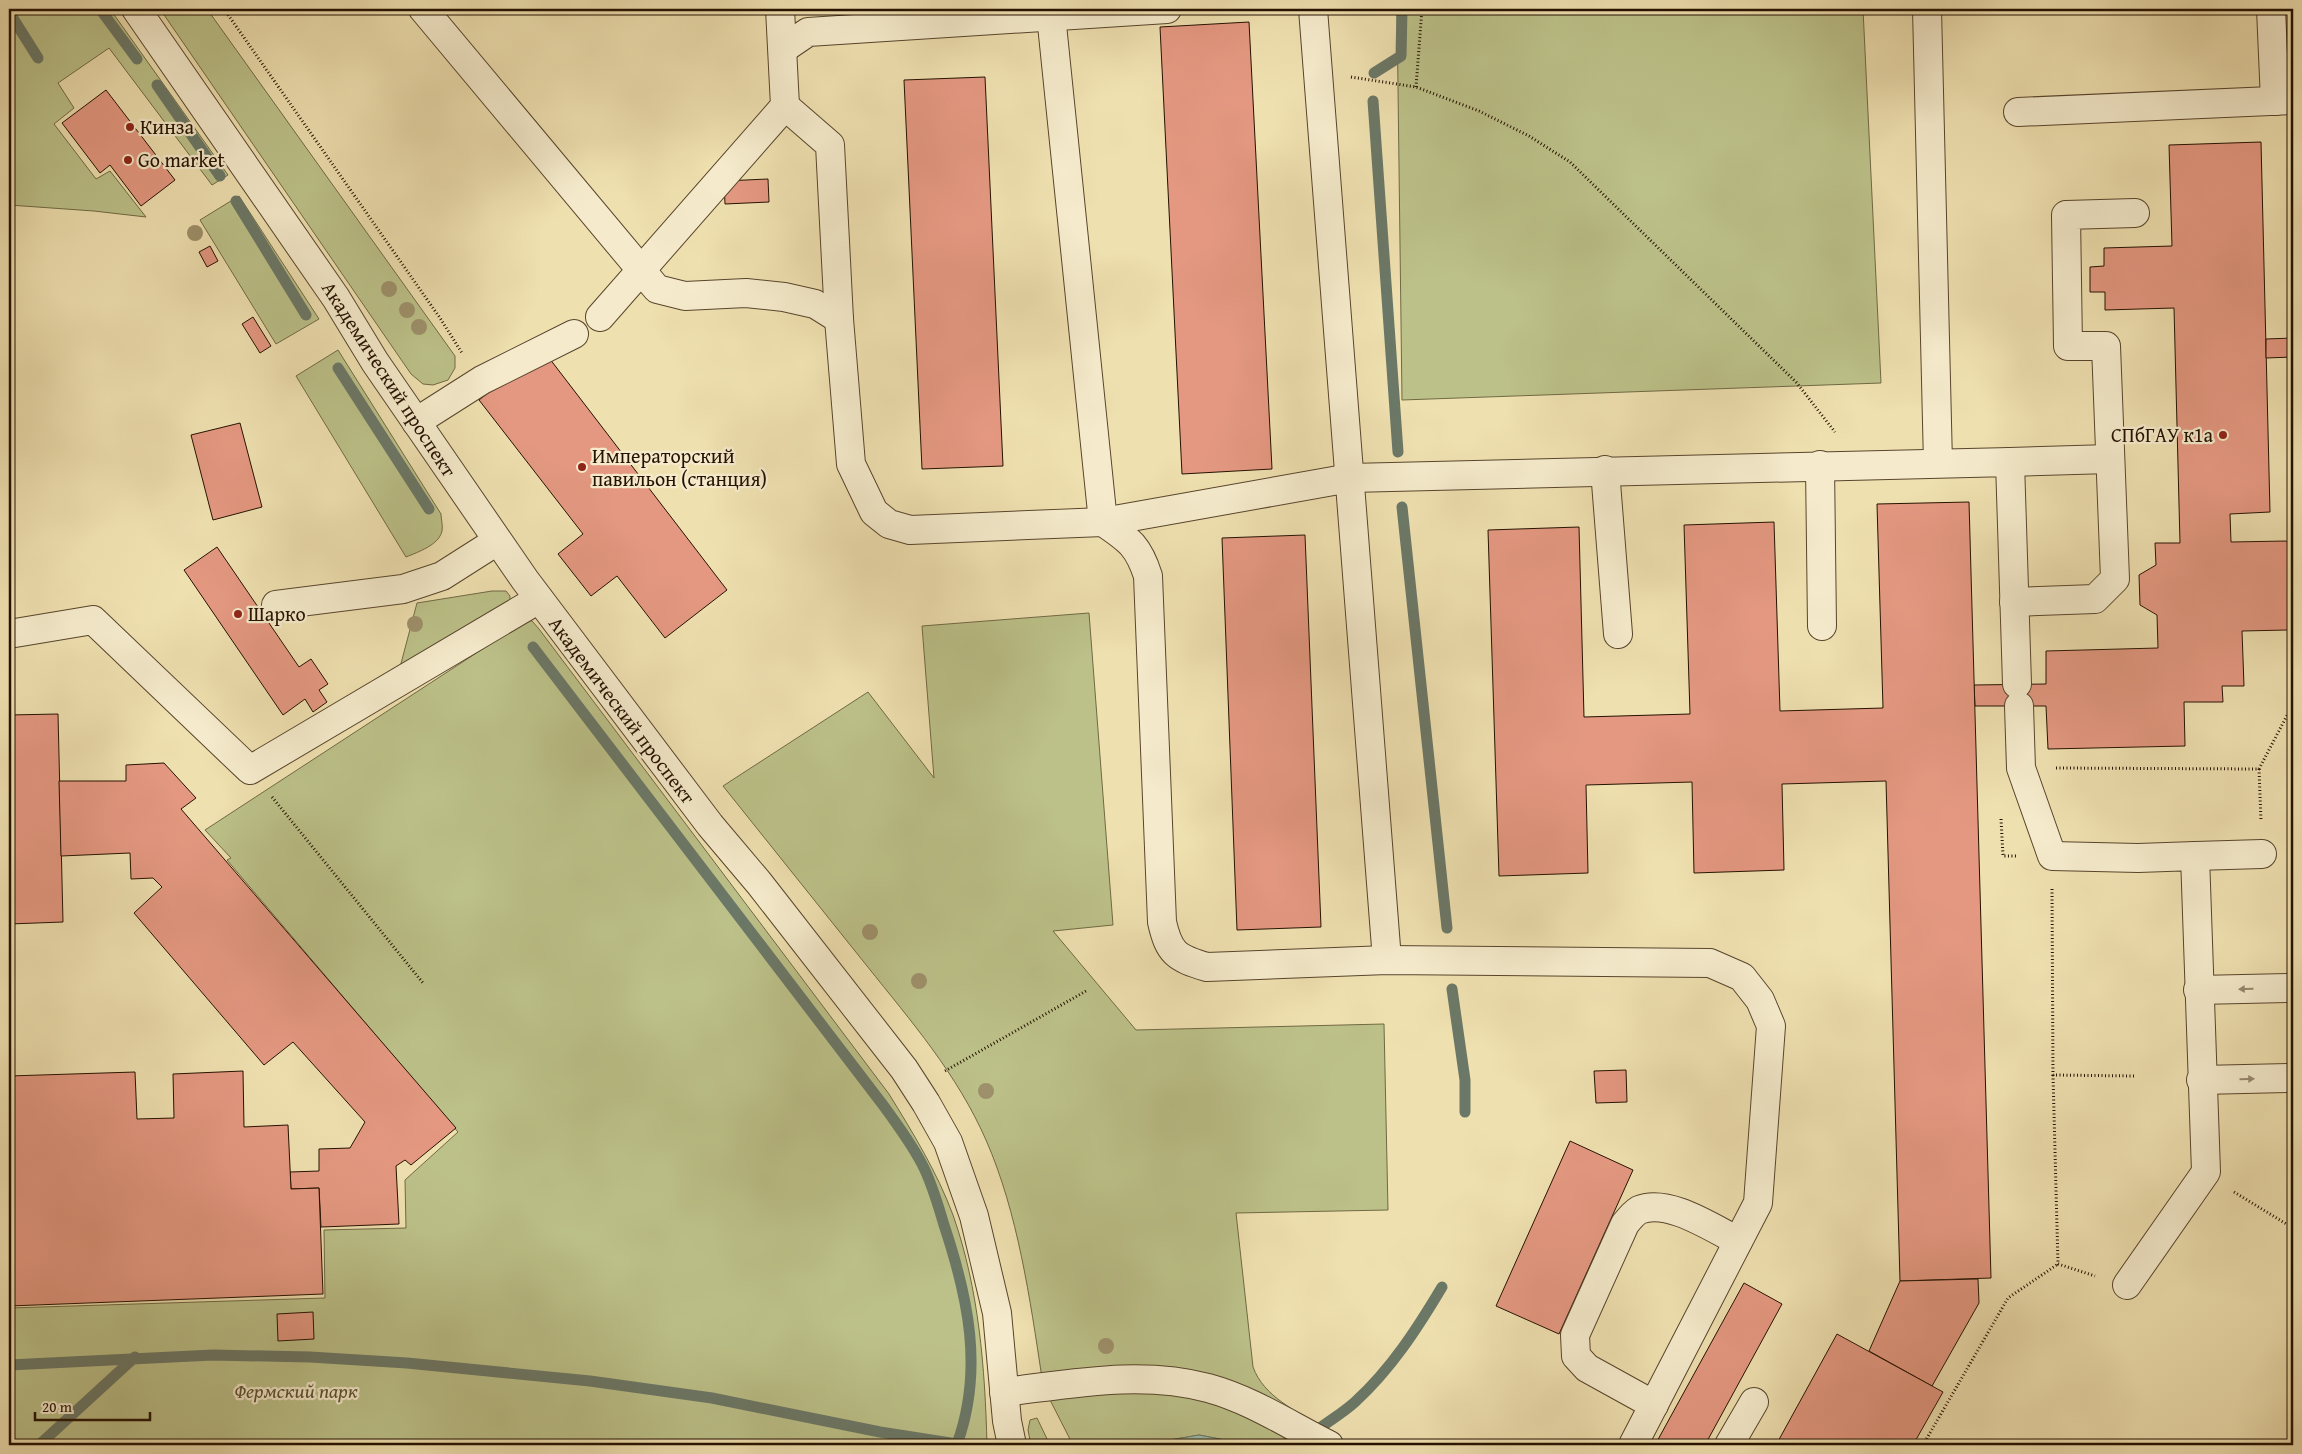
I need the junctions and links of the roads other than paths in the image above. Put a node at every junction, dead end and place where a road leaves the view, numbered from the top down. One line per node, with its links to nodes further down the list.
1 (136, 9): 18 (street, Академический проспект)
2 (422, 9): 14 (street)
3 (780, 9): 9 (street)
4 (1167, 9): 8 (street)
5 (1313, 9): 24 (street)
6 (1927, 9): 21 (street)
7 (2272, 9): 10 (street)
8 (1038, 14): 9 (street); 25 (street)
9 (783, 49): 11 (street)
10 (2284, 100): 12 (street)
11 (785, 106): 14 (street); 16 (street)
12 (2018, 112)
13 (2135, 213): 19 (street)
14 (640, 271): 15 (street); 16 (street)
15 (600, 317)
16 (839, 319): 25 (street)
17 (574, 334): 18 (street)
18 (416, 422): 26 (street, Академический проспект)
19 (2110, 459): 20 (street); 28 (street)
20 (2010, 462): 21 (street); 28 (street)
21 (1938, 463): 22 (street)
22 (1820, 465): 23 (street); 30 (street)
23 (1605, 470): 24 (street); 32 (street)
24 (1350, 478): 25 (street); 35 (street)
25 (1103, 522): 35 (street)
26 (497, 541): 27 (street, Академический проспект); 29 (street)
27 (538, 599): 31 (street); 42 (street, Академический проспект)
28 (2014, 602): 34 (street)
29 (276, 605)
30 (1822, 626)
31 (9, 634)
32 (1618, 634)
33 (2262, 854): 34 (street)
34 (2194, 856): 37 (street)
35 (1387, 960): 40 (street)
36 (2293, 988): 37 (street, one-way to 37)
37 (2198, 990): 39 (street)
38 (2293, 1078): 39 (street, one-way to 38)
39 (2201, 1080): 41 (street)
40 (1738, 1241): 44 (street); 44 (street)
41 (2127, 1285)
42 (1004, 1392): 45 (street, Академический проспект); 46 (street)
43 (1754, 1402): 48 (street)
44 (1654, 1405): 47 (street)
45 (1012, 1445)
46 (1329, 1445)
47 (1633, 1445)
48 (1729, 1445)

